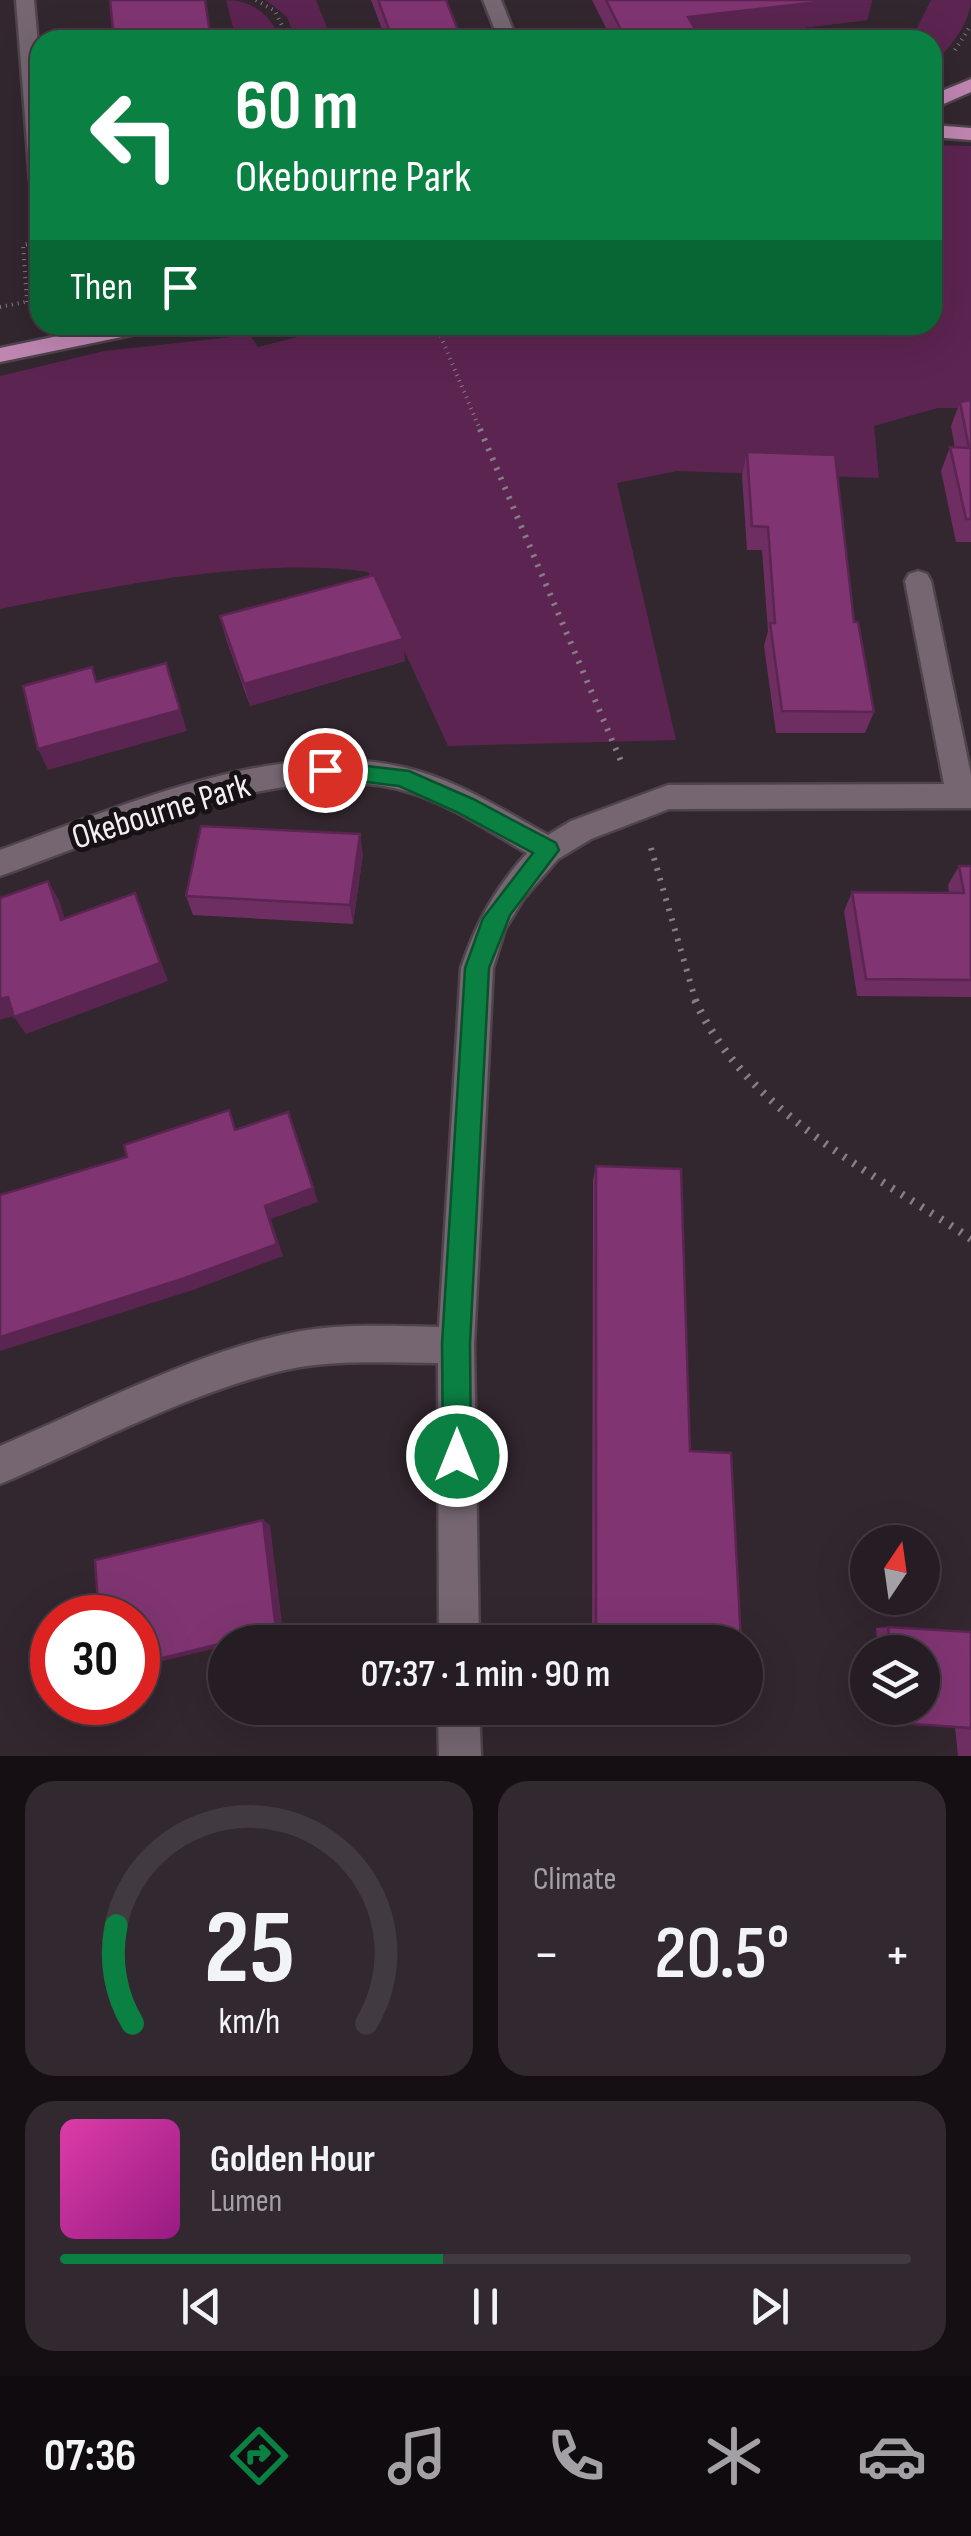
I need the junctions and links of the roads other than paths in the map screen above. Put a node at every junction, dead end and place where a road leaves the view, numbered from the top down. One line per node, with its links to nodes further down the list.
1 (25, 0): 4 (street)
2 (492, 0): 3 (street)
3 (504, 30)
4 (30, 60)
5 (971, 85): 6 (main road)
6 (942, 98)
7 (942, 132): 8 (main road)
8 (971, 134)
9 (99, 335): 10 (main road)
10 (0, 356)
11 (918, 580): 12 (street)
12 (966, 796): 13 (street)
13 (548, 850): 14 (street, Okebourne Park); 15 (street)
14 (0, 863)
15 (456, 1344): 16 (street); 17 (street)
16 (0, 1465)
17 (459, 1625)
18 (460, 1725): 19 (street)
19 (460, 1756)

